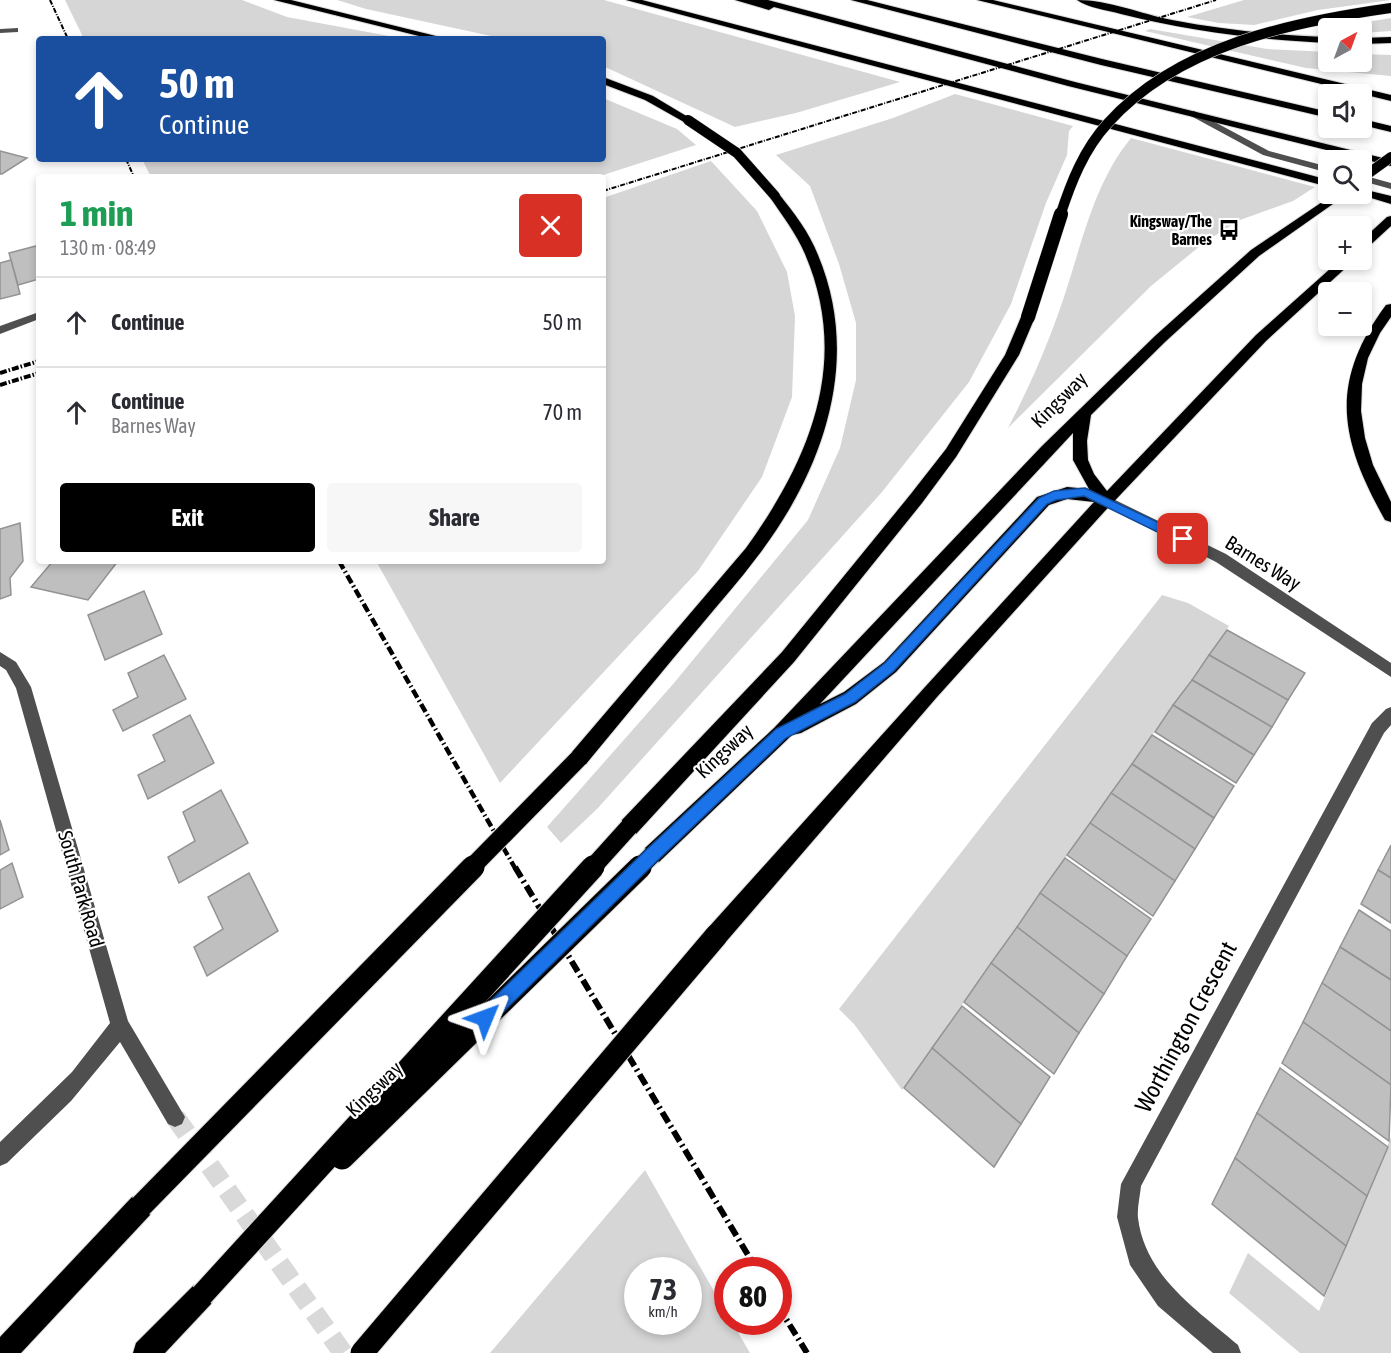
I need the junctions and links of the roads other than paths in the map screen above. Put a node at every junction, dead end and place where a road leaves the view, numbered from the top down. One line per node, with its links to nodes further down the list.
1 (279, 0): 14 (highway)
2 (632, 0): 28 (highway)
3 (740, 0): 11 (highway)
4 (758, 0): 11 (highway)
5 (856, 0): 9 (highway)
6 (866, 0): 9 (highway)
7 (982, 0): 19 (highway)
8 (1082, 0): 15 (highway)
9 (881, 6): 20 (highway)
10 (1391, 8): 50 (highway, bridge)
11 (838, 22): 21 (highway)
12 (15, 30): 13 (street)
13 (0, 31)
14 (429, 36)
15 (1318, 39)
16 (1391, 40): 17 (highway)
17 (1372, 41)
18 (606, 82): 51 (highway, bridge)
19 (1391, 98)
20 (1318, 112)
21 (1194, 114): 25 (highway); 26 (street)
22 (1372, 124): 23 (highway)
23 (1391, 129)
24 (1391, 157): 27 (highway, bridge)
25 (1391, 163)
26 (1318, 167)
27 (1372, 171)
28 (1318, 181)
29 (1372, 181): 30 (street)
30 (1391, 186)
31 (1372, 195): 32 (highway)
32 (1391, 200)
33 (1327, 204): 40 (highway, Kingsway)
34 (1390, 220): 35 (highway)
35 (1372, 237)
36 (1336, 270): 41 (highway)
37 (1391, 308): 42 (highway)
38 (36, 316): 39 (street)
39 (0, 330)
40 (1084, 414): 41 (highway); 46 (highway, Kingsway)
41 (1107, 501): 44 (street, Barnes Way); 46 (highway); 53 (highway, bridge)
42 (1391, 516)
43 (0, 658): 47 (street, South Park Road)
44 (1391, 670)
45 (1391, 714): 54 (street, Worthington Crescent)
46 (781, 734): 50 (highway, Kingsway, bridge)
47 (120, 1025): 48 (street, South Park Road); 49 (street)
48 (175, 1117)
49 (0, 1156)
50 (202, 1295): 52 (highway, Kingsway)
51 (3, 1353)
52 (146, 1353)
53 (362, 1353)
54 (1230, 1353)

